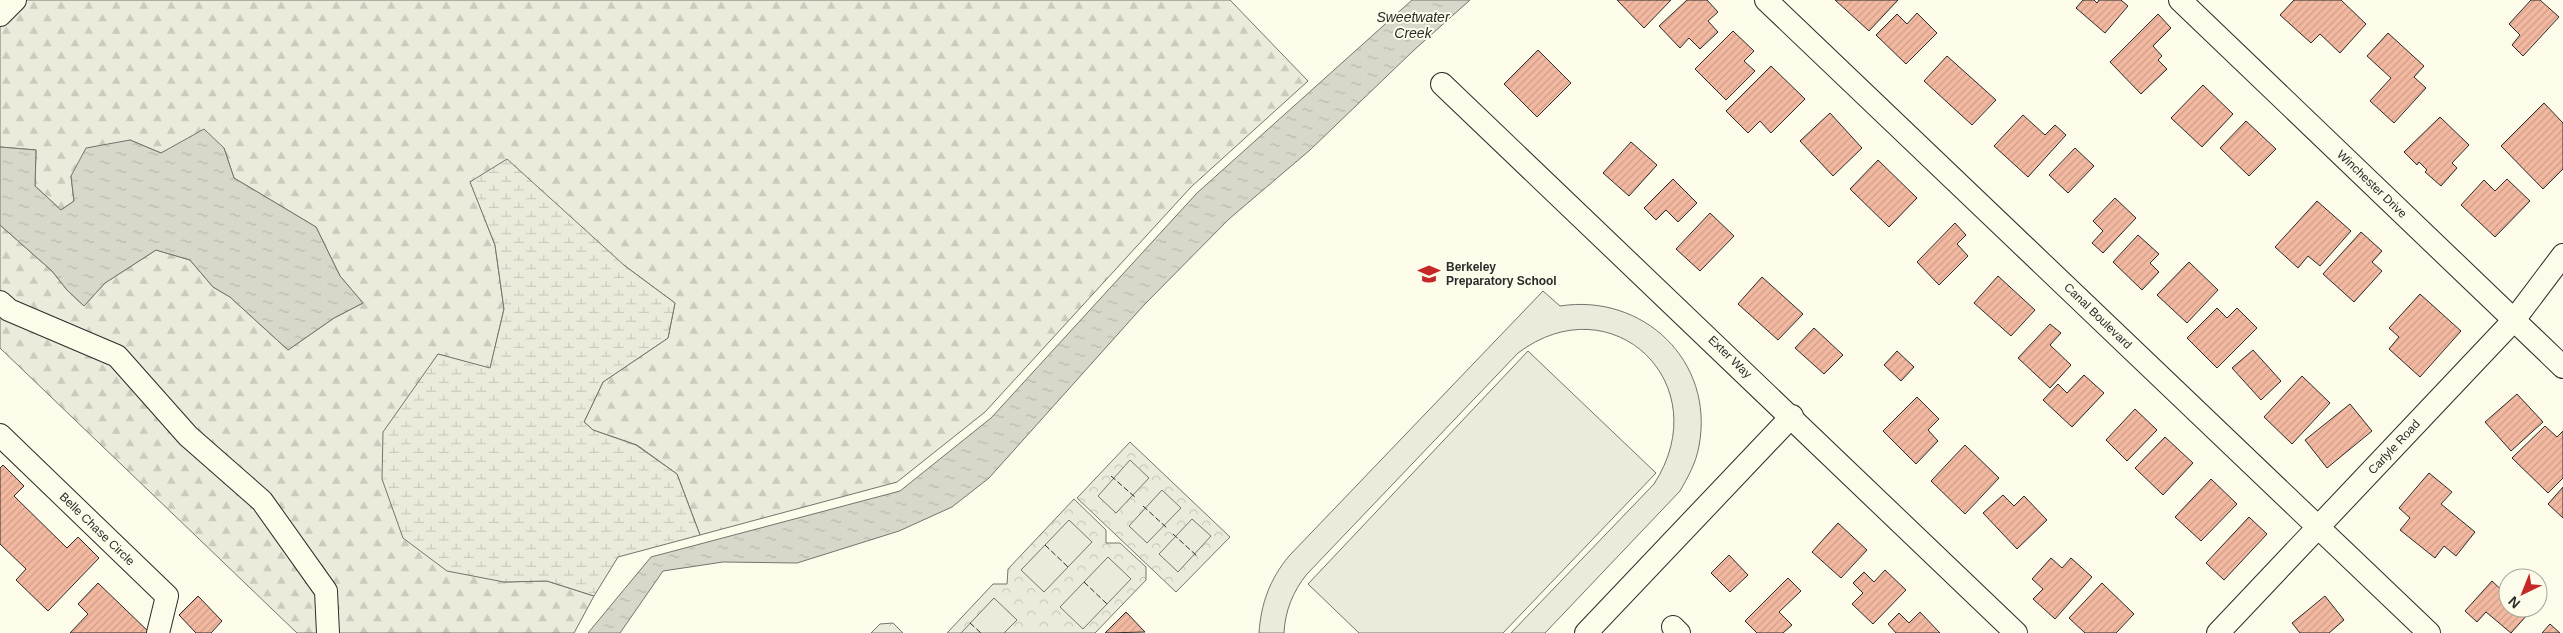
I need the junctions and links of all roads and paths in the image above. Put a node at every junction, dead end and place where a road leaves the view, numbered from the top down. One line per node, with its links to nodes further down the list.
1 (15, 0): 4 (street)
2 (1766, 0): 12 (street, Canal Boulevard)
3 (2180, 0): 8 (street, Winchester Drive)
4 (0, 15)
5 (1442, 84): 10 (street, Exter Way)
6 (2563, 255): 8 (street, Carlyle Road)
7 (0, 302): 14 (street)
8 (2514, 320): 9 (street, Winchester Drive); 12 (street, Carlyle Road)
9 (2563, 367)
10 (1792, 416): 15 (street); 16 (street, Exter Way)
11 (0, 435): 13 (street, Belle Chase Circle)
12 (2319, 527): 17 (street, Carlyle Road); 18 (street, Canal Boulevard)
13 (158, 633)
14 (328, 633)
15 (1586, 633)
16 (2016, 633)
17 (2218, 633)
18 (2429, 633)

